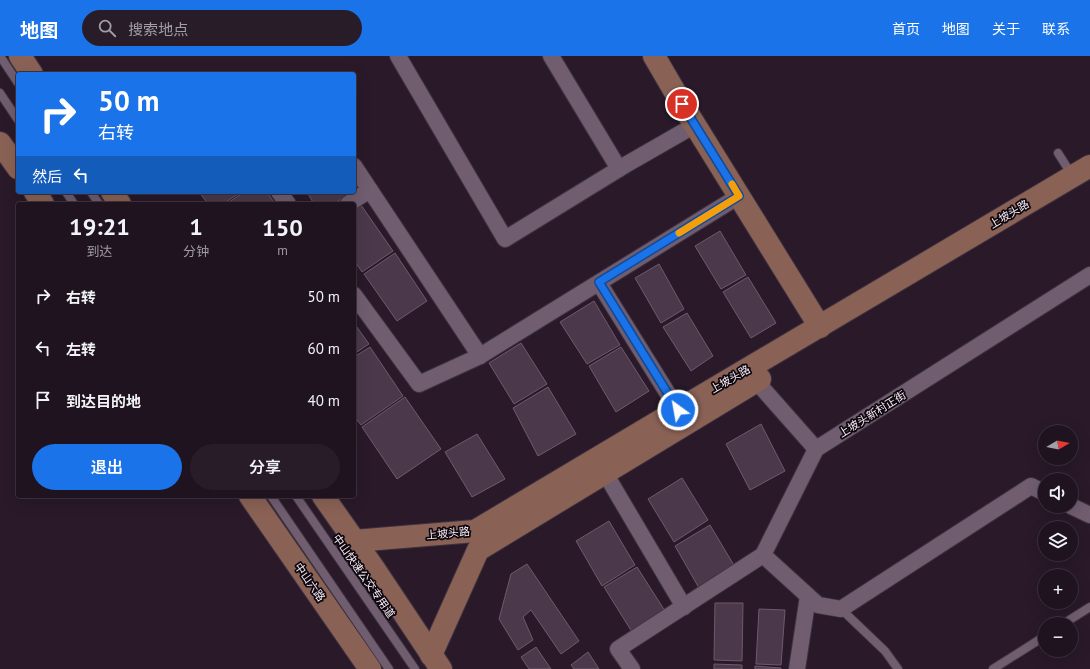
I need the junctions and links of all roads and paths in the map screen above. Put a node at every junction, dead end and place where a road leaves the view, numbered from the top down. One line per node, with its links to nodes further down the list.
1 (0, 56): 7 (lane)
2 (20, 56): 6 (street)
3 (398, 56): 15 (street)
4 (551, 56): 15 (street)
5 (654, 56): 10 (street)
6 (31, 72)
7 (16, 80)
8 (0, 93): 9 (lane)
9 (16, 117)
10 (695, 125): 15 (street); 18 (street)
11 (0, 143): 13 (street)
12 (1058, 153): 16 (lane)
13 (16, 165)
14 (356, 169): 17 (street)
15 (618, 169)
16 (1084, 175): 23 (street, 上坡头路); 25 (street, 上坡头路)
17 (370, 190): 19 (street); 24 (street)
18 (739, 196): 21 (street); 23 (street)
19 (351, 202)
20 (1090, 275): 27 (street, 上坡头新村正街)
21 (599, 282): 24 (street); 26 (street)
22 (356, 298): 24 (street)
23 (820, 326): 26 (street, 上坡头路)
24 (480, 356)
25 (756, 381): 27 (street); 28 (street, 上坡头路)
26 (678, 410): 36 (street, 上坡头路)
27 (816, 449): 37 (street)
28 (605, 473): 39 (street); 44 (street, 上坡头路)
29 (1038, 490): 41 (street)
30 (251, 498): 45 (street, 中山六路)
31 (272, 498): 46 (lane)
32 (297, 498): 47 (lane, 中山快速公交专用道)
33 (324, 498): 36 (street)
34 (1078, 509): 35 (street)
35 (1090, 515)
36 (354, 541): 44 (street)
37 (764, 554): 38 (street); 39 (street)
38 (813, 600): 41 (street); 49 (street)
39 (684, 607): 48 (street)
40 (1090, 607): 42 (lane)
41 (841, 609): 50 (lane)
42 (1074, 617)
43 (1038, 640): 51 (lane)
44 (436, 662)
45 (370, 669)
46 (389, 669)
47 (415, 669)
48 (632, 669)
49 (797, 669)
50 (898, 669)
51 (993, 669)

